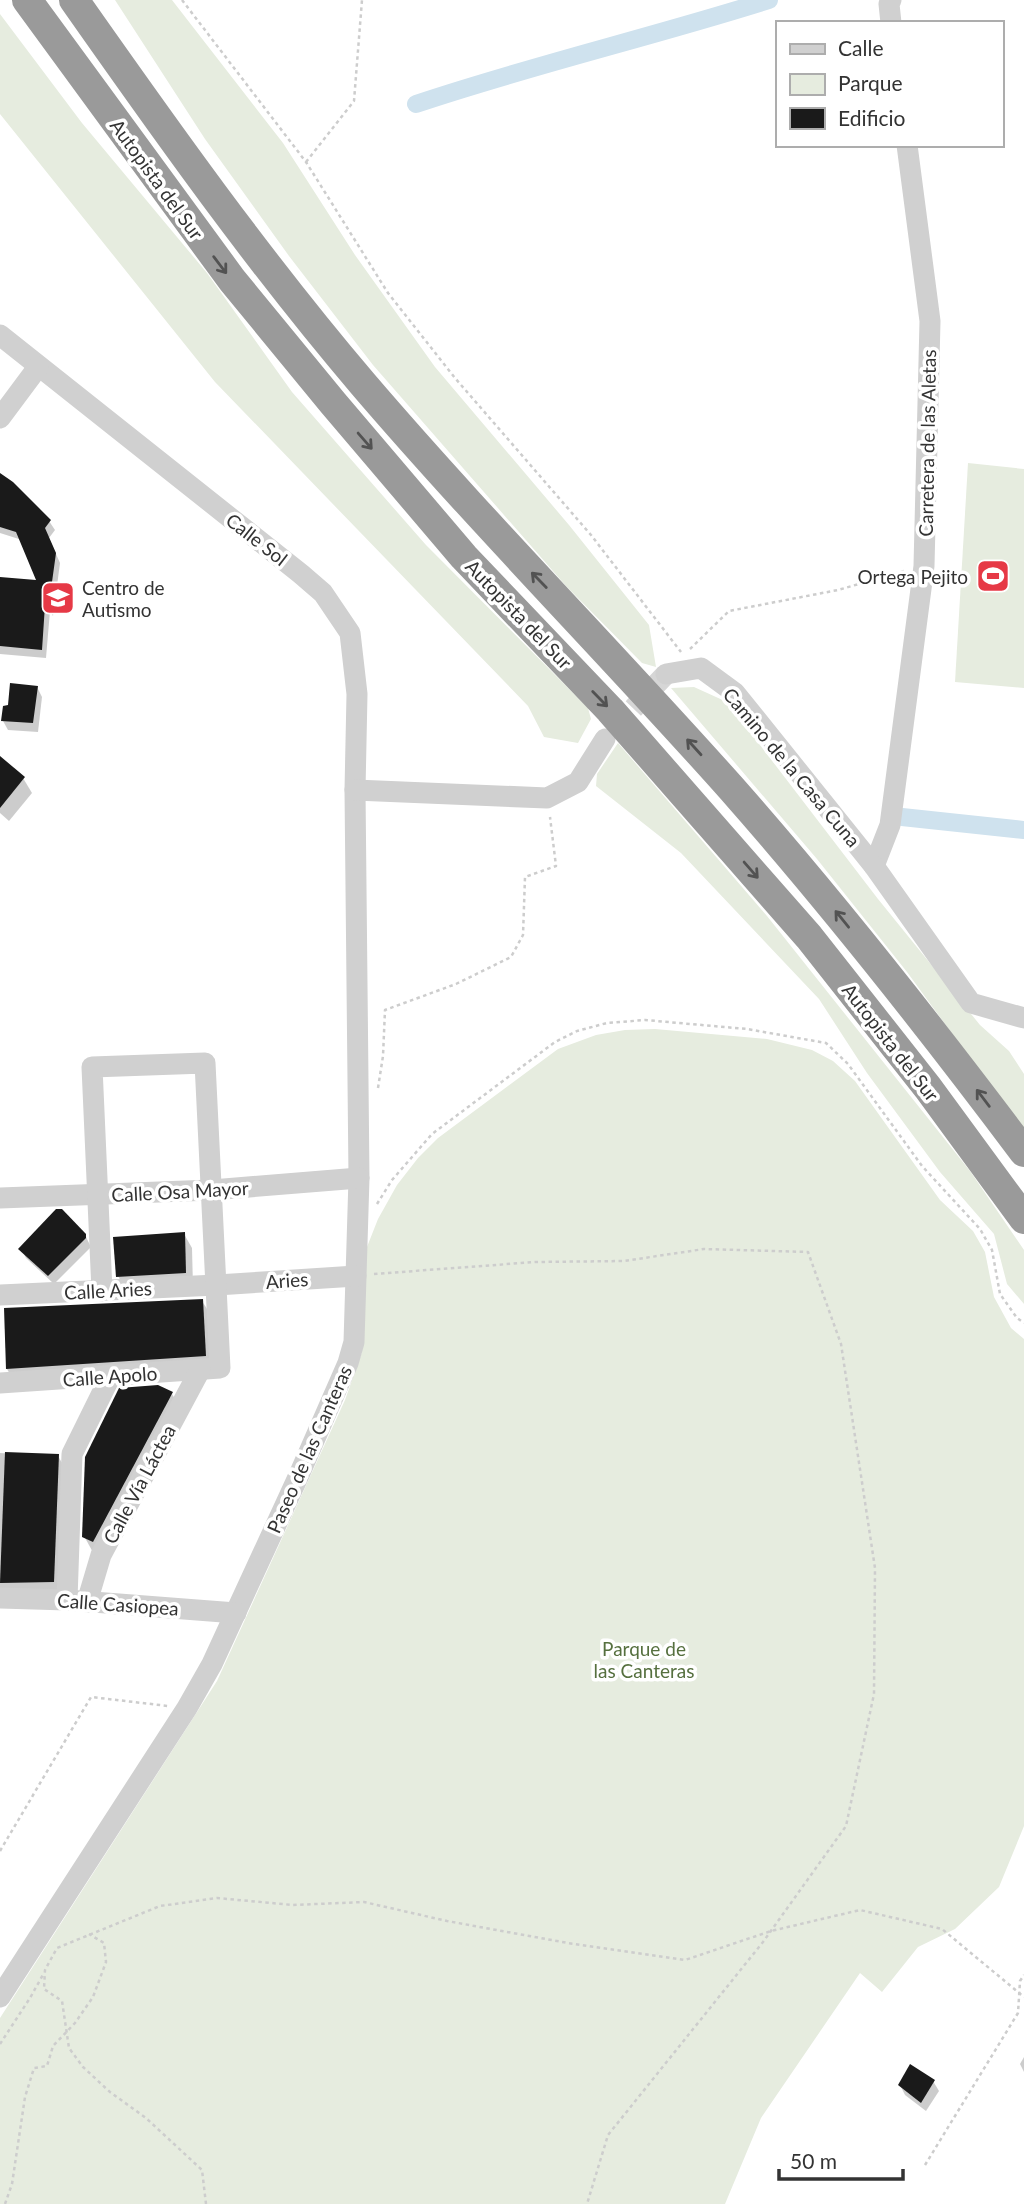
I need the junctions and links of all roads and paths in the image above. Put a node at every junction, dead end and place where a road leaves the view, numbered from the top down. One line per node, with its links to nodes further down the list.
1 (75, 0): 10 (highway, Autopista del Sur)
2 (97, 0): 10 (highway)
3 (182, 0): 9 (path)
4 (362, 0): 9 (path)
5 (891, 0): 7 (street)
6 (24, 9): 30 (highway, Autopista del Sur, one-way to 30)
7 (891, 21)
8 (907, 147): 14 (street, Carretera de las Aletas)
9 (306, 162): 14 (path)
10 (260, 257): 24 (highway, Autopista del Sur, one-way to 10)
11 (0, 335): 12 (street, Calle Sol)
12 (38, 367): 13 (street); 17 (street, Calle Sol)
13 (0, 418)
14 (924, 566): 19 (street, Carretera de las Aletas)
15 (666, 674): 21 (street, Camino de la Casa Cuna)
16 (605, 739): 18 (street)
17 (355, 790): 18 (street); 20 (street, Calle Sol)
18 (547, 798): 23 (path)
19 (890, 825): 21 (street, Camino de la Casa Cuna)
20 (357, 828): 25 (street, Paseo de las Canteras)
21 (874, 866): 22 (street, Camino de la Casa Cuna)
22 (1024, 1018)
23 (377, 1095)
24 (1024, 1152)
25 (359, 1178): 26 (street, Calle Osa Mayor); 29 (street, Paseo de las Canteras)
26 (212, 1190): 27 (street, Calle Osa Mayor); 27 (street); 32 (street)
27 (97, 1195): 28 (street, Calle Osa Mayor); 33 (street)
28 (0, 1198)
29 (358, 1214): 31 (street, Paseo de las Canteras); 35 (path)
30 (1024, 1219)
31 (356, 1276): 32 (street, Aries); 41 (street, Paseo de las Canteras); 44 (path)
32 (217, 1285): 33 (street, Calle Aries); 36 (street)
33 (102, 1291): 34 (street, Calle Aries)
34 (0, 1295)
35 (1024, 1323)
36 (210, 1369): 37 (street, Calle Apolo); 40 (street, Calle Vía Láctea)
37 (111, 1375): 38 (street, Calle Apolo); 40 (street)
38 (0, 1383)
39 (0, 1598): 40 (street, Calle Casiopea)
40 (77, 1601): 41 (street, Calle Casiopea)
41 (236, 1613): 42 (street, Paseo de las Canteras)
42 (187, 1708): 43 (path); 49 (street, Paseo de las Canteras)
43 (0, 1851)
44 (771, 1931): 45 (path); 48 (path); 56 (path)
45 (89, 1934): 46 (path); 51 (path)
46 (45, 1970): 51 (path); 52 (path)
47 (1024, 1975): 48 (path)
48 (1019, 1994): 50 (path); 53 (path)
49 (0, 1997)
50 (1024, 1997)
51 (66, 2032): 54 (path); 55 (path)
52 (0, 2045)
53 (925, 2165)
54 (5, 2204)
55 (206, 2204)
56 (587, 2204)

